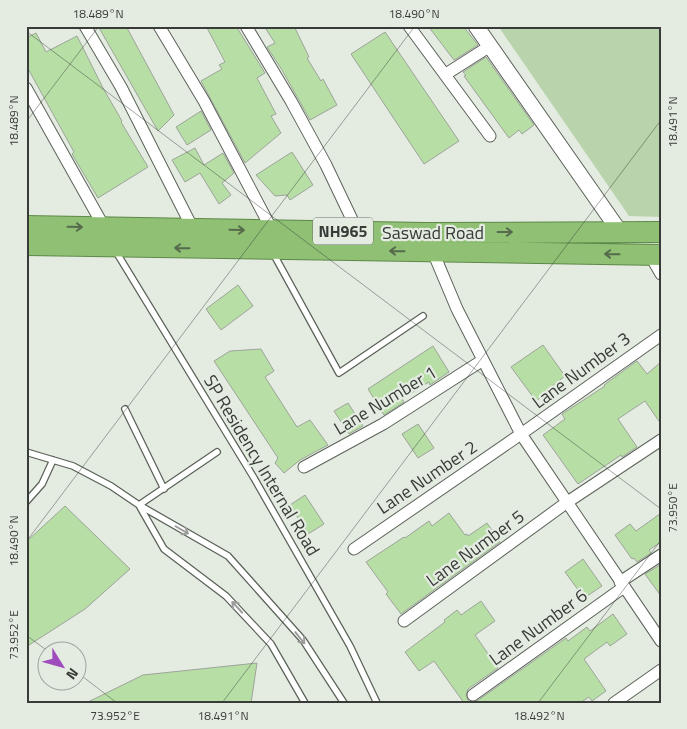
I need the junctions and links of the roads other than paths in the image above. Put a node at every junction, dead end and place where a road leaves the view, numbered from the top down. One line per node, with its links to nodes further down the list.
1 (85, 26): 12 (street)
2 (159, 26): 16 (street)
3 (246, 26): 13 (street)
4 (409, 26): 7 (street)
5 (476, 26): 6 (street)
6 (490, 46): 7 (street); 14 (street)
7 (446, 74): 9 (street)
8 (26, 88): 11 (street)
9 (490, 136)
10 (26, 226): 11 (highway, Saswad Road / NH965, one-way to 11)
11 (104, 227): 12 (highway, Saswad Road / NH965)
12 (194, 229): 16 (highway, Saswad Road / NH965, one-way to 16)
13 (358, 232): 14 (highway, Saswad Road / NH965, one-way to 14); 16 (highway, Saswad Road / NH965)
14 (620, 232): 15 (highway, Saswad Road / NH965)
15 (661, 232)
16 (271, 240): 18 (highway, Saswad Road / NH965, one-way to 18); 19 (highway, Saswad Road / NH965, one-way to 16); 22 (lane)
17 (30, 245): 18 (highway, Saswad Road / NH965)
18 (113, 246): 45 (lane, SP Residency Internal Road)
19 (433, 252): 20 (highway, Saswad Road / NH965, one-way to 19); 24 (street)
20 (655, 255): 21 (street)
21 (661, 274)
22 (423, 316)
23 (661, 335): 26 (street, Lane Number 3)
24 (483, 360): 26 (street); 31 (street, Lane Number 1)
25 (125, 409): 32 (lane)
26 (521, 434): 34 (street); 36 (street, Lane Number 2)
27 (661, 440): 34 (street, Lane Number 5)
28 (26, 452): 30 (lane)
29 (217, 452): 32 (lane)
30 (53, 460): 33 (lane); 35 (lane)
31 (304, 467)
32 (164, 489): 35 (lane)
33 (26, 502)
34 (566, 503): 38 (street); 39 (street, Lane Number 5)
35 (139, 505): 43 (lane, one-way to 35); 44 (lane, one-way to 44)
36 (354, 549)
37 (661, 555): 38 (street, Lane Number 6)
38 (622, 584): 40 (street); 42 (street, Lane Number 6)
39 (404, 621)
40 (661, 641)
41 (661, 670): 46 (street)
42 (473, 695)
43 (306, 703)
44 (344, 703)
45 (376, 703)
46 (614, 703)

